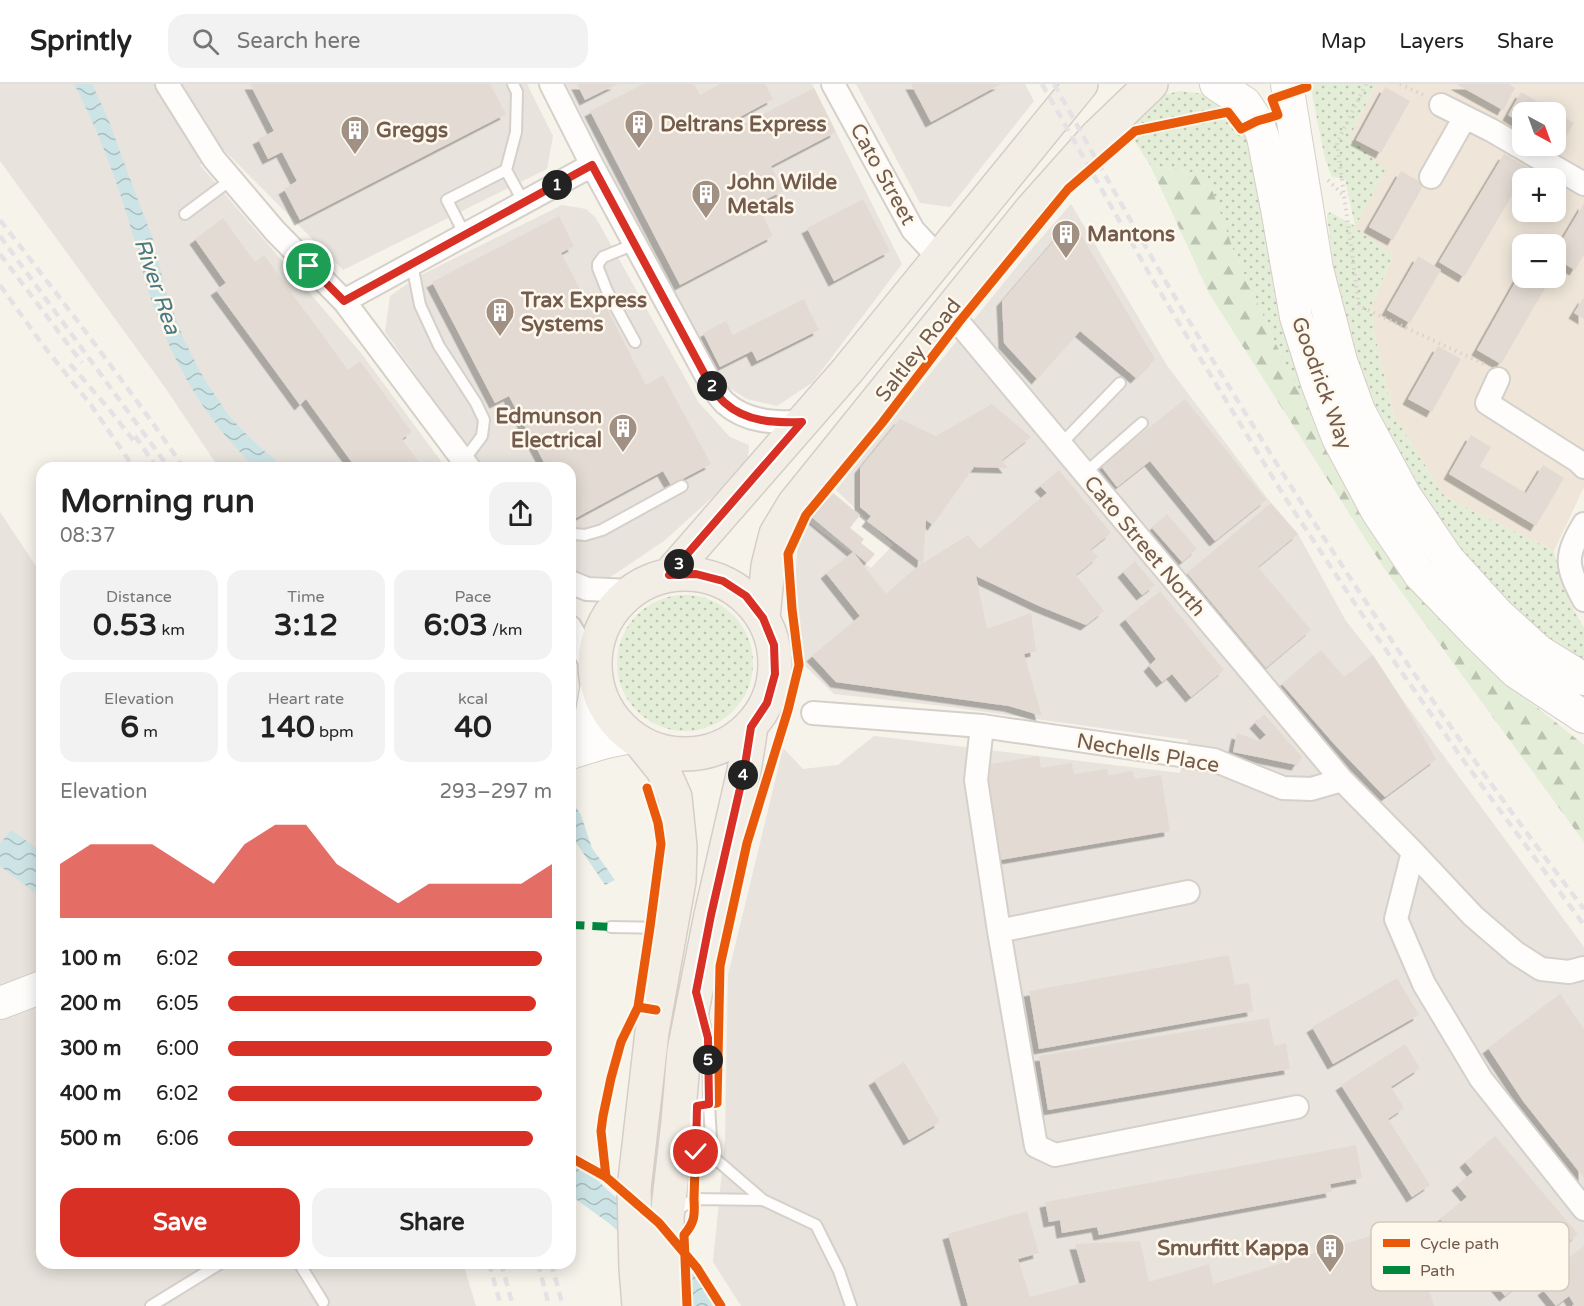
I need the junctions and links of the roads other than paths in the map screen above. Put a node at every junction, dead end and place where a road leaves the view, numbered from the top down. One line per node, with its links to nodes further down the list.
1 (167, 84): 14 (street)
2 (513, 84): 12 (lane)
3 (551, 84): 11 (street)
4 (833, 84): 20 (street, Cato Street)
5 (1081, 84): 20 (main road, Saltley Road)
6 (1151, 84): 23 (main road, Saltley Road)
7 (1216, 84): 46 (main road, Goodrick Way)
8 (1287, 84): 44 (main road, Goodrick Way)
9 (1441, 105): 10 (street)
10 (1465, 117): 13 (street); 15 (street)
11 (592, 165): 16 (street); 19 (street)
12 (506, 170): 16 (lane); 18 (lane)
13 (1431, 177)
14 (232, 179): 17 (lane); 22 (street)
15 (1584, 184)
16 (524, 202): 18 (street)
17 (185, 214)
18 (465, 235): 21 (street)
19 (635, 244): 24 (lane); 27 (street)
20 (939, 258): 27 (main road, Saltley Road)
21 (412, 264): 22 (street); 31 (lane)
22 (344, 301): 30 (street)
23 (949, 311): 29 (street, Cato Street North); 41 (main road, Saltley Road)
24 (635, 342)
25 (1498, 379): 32 (street)
26 (1120, 383): 29 (lane)
27 (802, 422): 37 (main road, Saltley Road)
28 (1142, 423): 33 (lane)
29 (1060, 445): 33 (street, Cato Street North)
30 (465, 462)
31 (467, 462)
32 (1584, 467)
33 (1085, 473): 52 (street, Cato Street North)
34 (682, 486): 36 (lane)
35 (1584, 524): 40 (street)
36 (576, 534)
37 (669, 575): 39 (main road); 41 (main road)
38 (576, 585): 39 (street)
39 (631, 591): 43 (main road)
40 (1584, 600)
41 (763, 618): 48 (main road)
42 (576, 638): 43 (street)
43 (596, 676): 49 (main road); 50 (main road)
44 (1584, 679)
45 (813, 712): 47 (street, Nechells Place)
46 (1584, 717)
47 (982, 726): 52 (street, Nechells Place); 57 (street)
48 (751, 727): 49 (main road); 60 (main road)
49 (636, 740): 51 (main road); 56 (main road)
50 (576, 743)
51 (576, 751)
52 (1342, 780): 53 (street)
53 (1413, 852): 58 (street); 64 (street)
54 (1188, 892): 57 (street)
55 (611, 927): 56 (lane)
56 (671, 928): 70 (main road)
57 (999, 931): 62 (street)
58 (1584, 968)
59 (36, 989): 61 (main road)
60 (696, 992): 63 (lane); 65 (main road)
61 (6, 1001)
62 (1297, 1107)
63 (763, 1200): 65 (lane); 72 (lane)
64 (1584, 1209)
65 (667, 1217): 70 (main road)
66 (213, 1269): 68 (lane)
67 (303, 1269): 69 (lane)
68 (169, 1301): 71 (lane)
69 (323, 1302)
70 (659, 1305)
71 (151, 1306)
72 (850, 1306)

